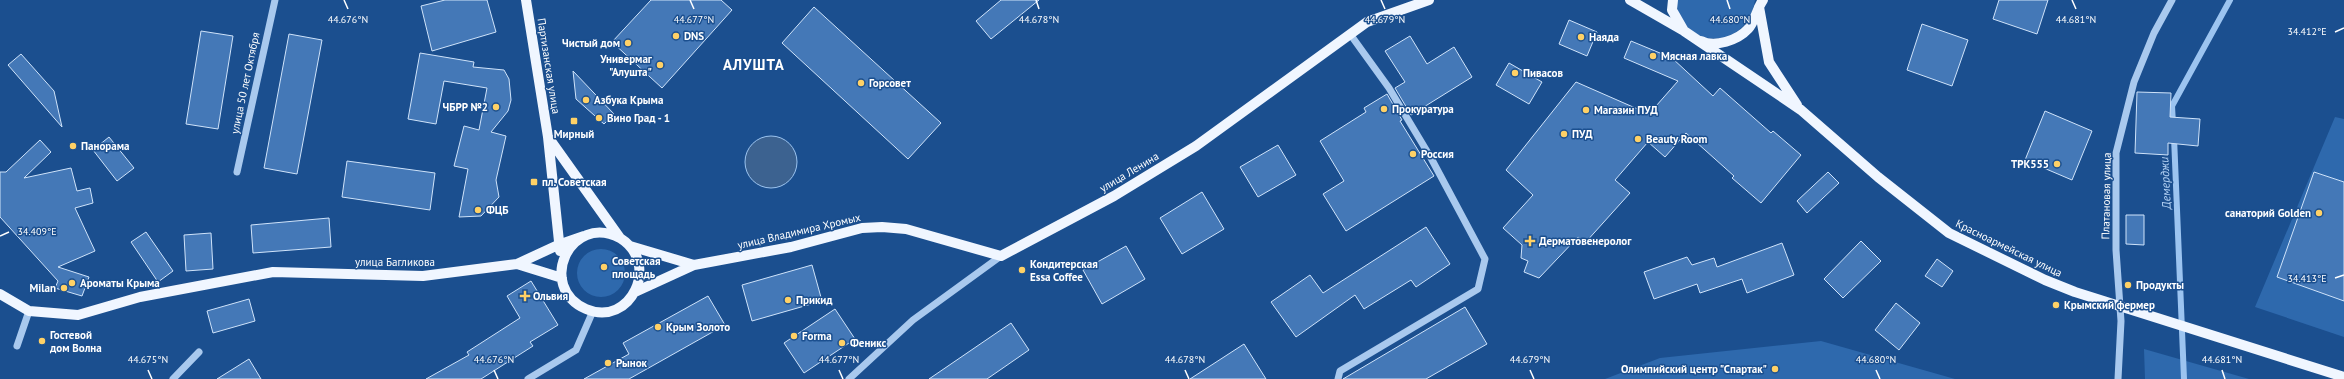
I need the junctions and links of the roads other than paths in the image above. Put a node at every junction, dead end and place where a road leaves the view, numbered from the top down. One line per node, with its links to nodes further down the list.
1 (275, 0): 12 (street, улица 50 лет Октября)
2 (526, 0): 11 (main road, Партизанская улица)
3 (1429, 0): 9 (main road, улица Ленина)
4 (1630, 0): 8 (main road, Красноармейская улица)
5 (1673, 0): 8 (main road)
6 (2172, 0): 24 (street, Платановая улица)
7 (1760, 2): 8 (main road); 10 (main road)
8 (1684, 31): 10 (main road, Красноармейская улица)
9 (1350, 34): 17 (main road, улица Ленина); 33 (street)
10 (1801, 110): 24 (main road, Красноармейская улица)
11 (548, 137): 14 (main road); 15 (main road)
12 (237, 172)
13 (584, 236): 14 (main road); 15 (main road, улица Багликова); 18 (main road)
14 (620, 238): 16 (main road)
15 (558, 245): 18 (main road); 19 (main road, улица Багликова)
16 (630, 246): 20 (main road); 22 (main road)
17 (1001, 256): 20 (main road, улица Владимира Хромых); 32 (street, улица Ленина)
18 (562, 263): 21 (main road)
19 (517, 264): 21 (main road, улица Багликова); 25 (main road, улица Багликова)
20 (694, 265): 22 (main road)
21 (562, 278): 26 (main road)
22 (635, 292): 26 (main road)
23 (1, 296): 25 (main road)
24 (2120, 307): 29 (main road, Красноармейская улица); 34 (street, Платановая улица)
25 (29, 311): 27 (street)
26 (593, 311): 31 (street)
27 (17, 346)
28 (199, 352): 30 (street)
29 (2344, 377)
30 (173, 379)
31 (528, 379)
32 (849, 379)
33 (1338, 379)
34 (2118, 379)

